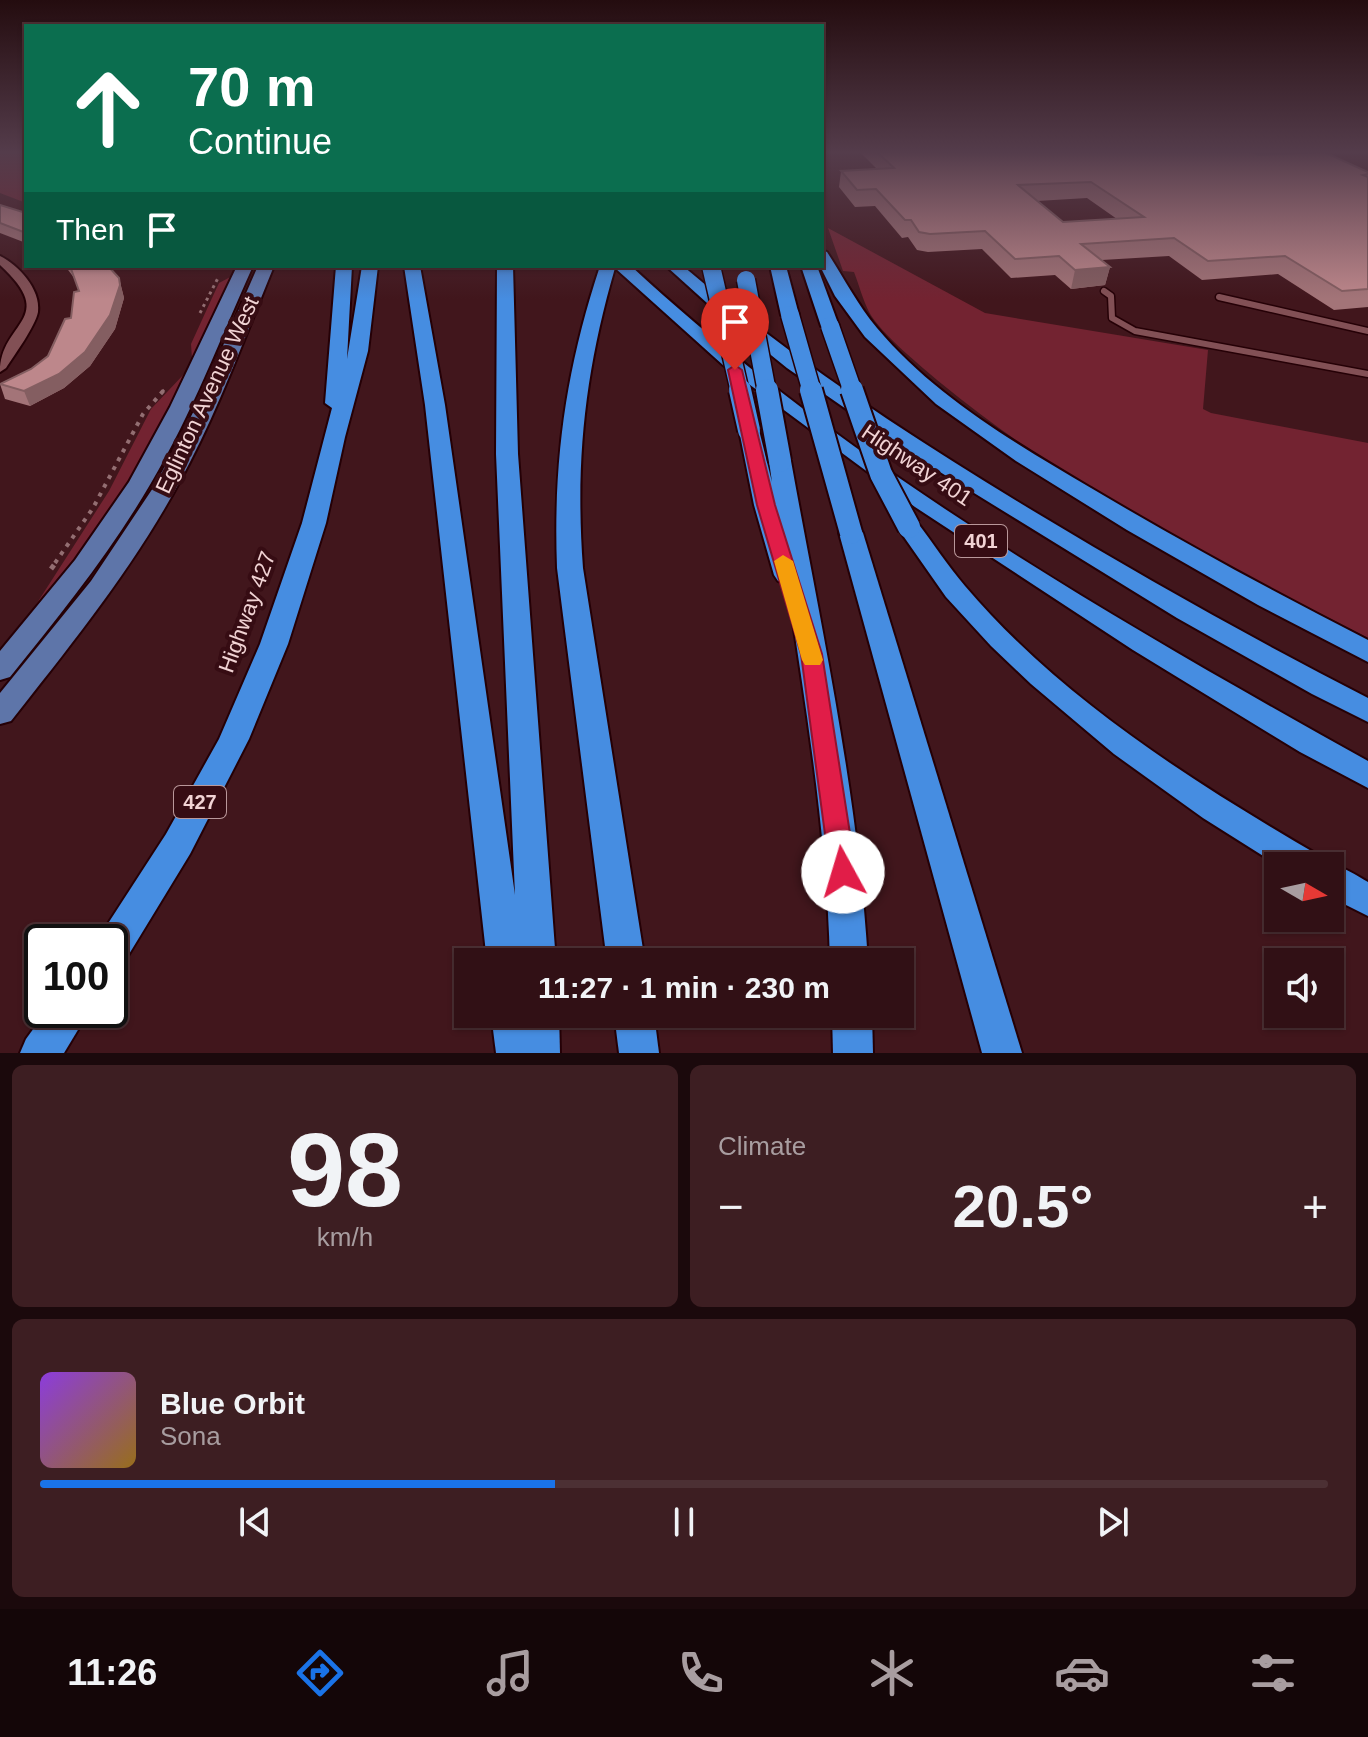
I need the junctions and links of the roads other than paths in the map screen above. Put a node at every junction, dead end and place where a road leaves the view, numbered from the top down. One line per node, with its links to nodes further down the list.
1 (0, 259): 18 (street)
2 (824, 259): 21 (highway)
3 (244, 268): 23 (main road, Eglinton Avenue West)
4 (265, 268): 25 (main road, Eglinton Avenue West)
5 (344, 268): 20 (highway)
6 (370, 268): 20 (highway, Highway 427 / 427)
7 (412, 268): 31 (highway)
8 (505, 268): 32 (highway)
9 (676, 268): 24 (highway, Highway 401 / 401)
10 (711, 268): 22 (highway, bridge)
11 (778, 268): 45 (highway, bridge)
12 (810, 268): 27 (highway, bridge)
13 (612, 269): 26 (highway, Highway 401 / 401); 33 (highway)
14 (745, 273): 22 (highway, bridge)
15 (1104, 291): 19 (lane)
16 (1219, 297): 17 (lane)
17 (1368, 331)
18 (0, 368)
19 (1368, 374)
20 (334, 437): 30 (highway, Highway 427 / 427)
21 (1368, 652)
22 (812, 654): 34 (highway)
23 (0, 670)
24 (1368, 711)
25 (0, 713)
26 (1368, 776)
27 (1284, 852)
28 (1344, 887): 29 (highway)
29 (1368, 900)
30 (128, 924)
31 (504, 948)
32 (536, 948)
33 (624, 948)
34 (848, 948)
35 (57, 1028): 40 (highway)
36 (513, 1028): 41 (highway)
37 (539, 1028): 42 (highway)
38 (636, 1028): 43 (highway)
39 (852, 1028): 44 (highway)
40 (40, 1053)
41 (516, 1053)
42 (540, 1053)
43 (639, 1053)
44 (853, 1053)
45 (1002, 1053)

